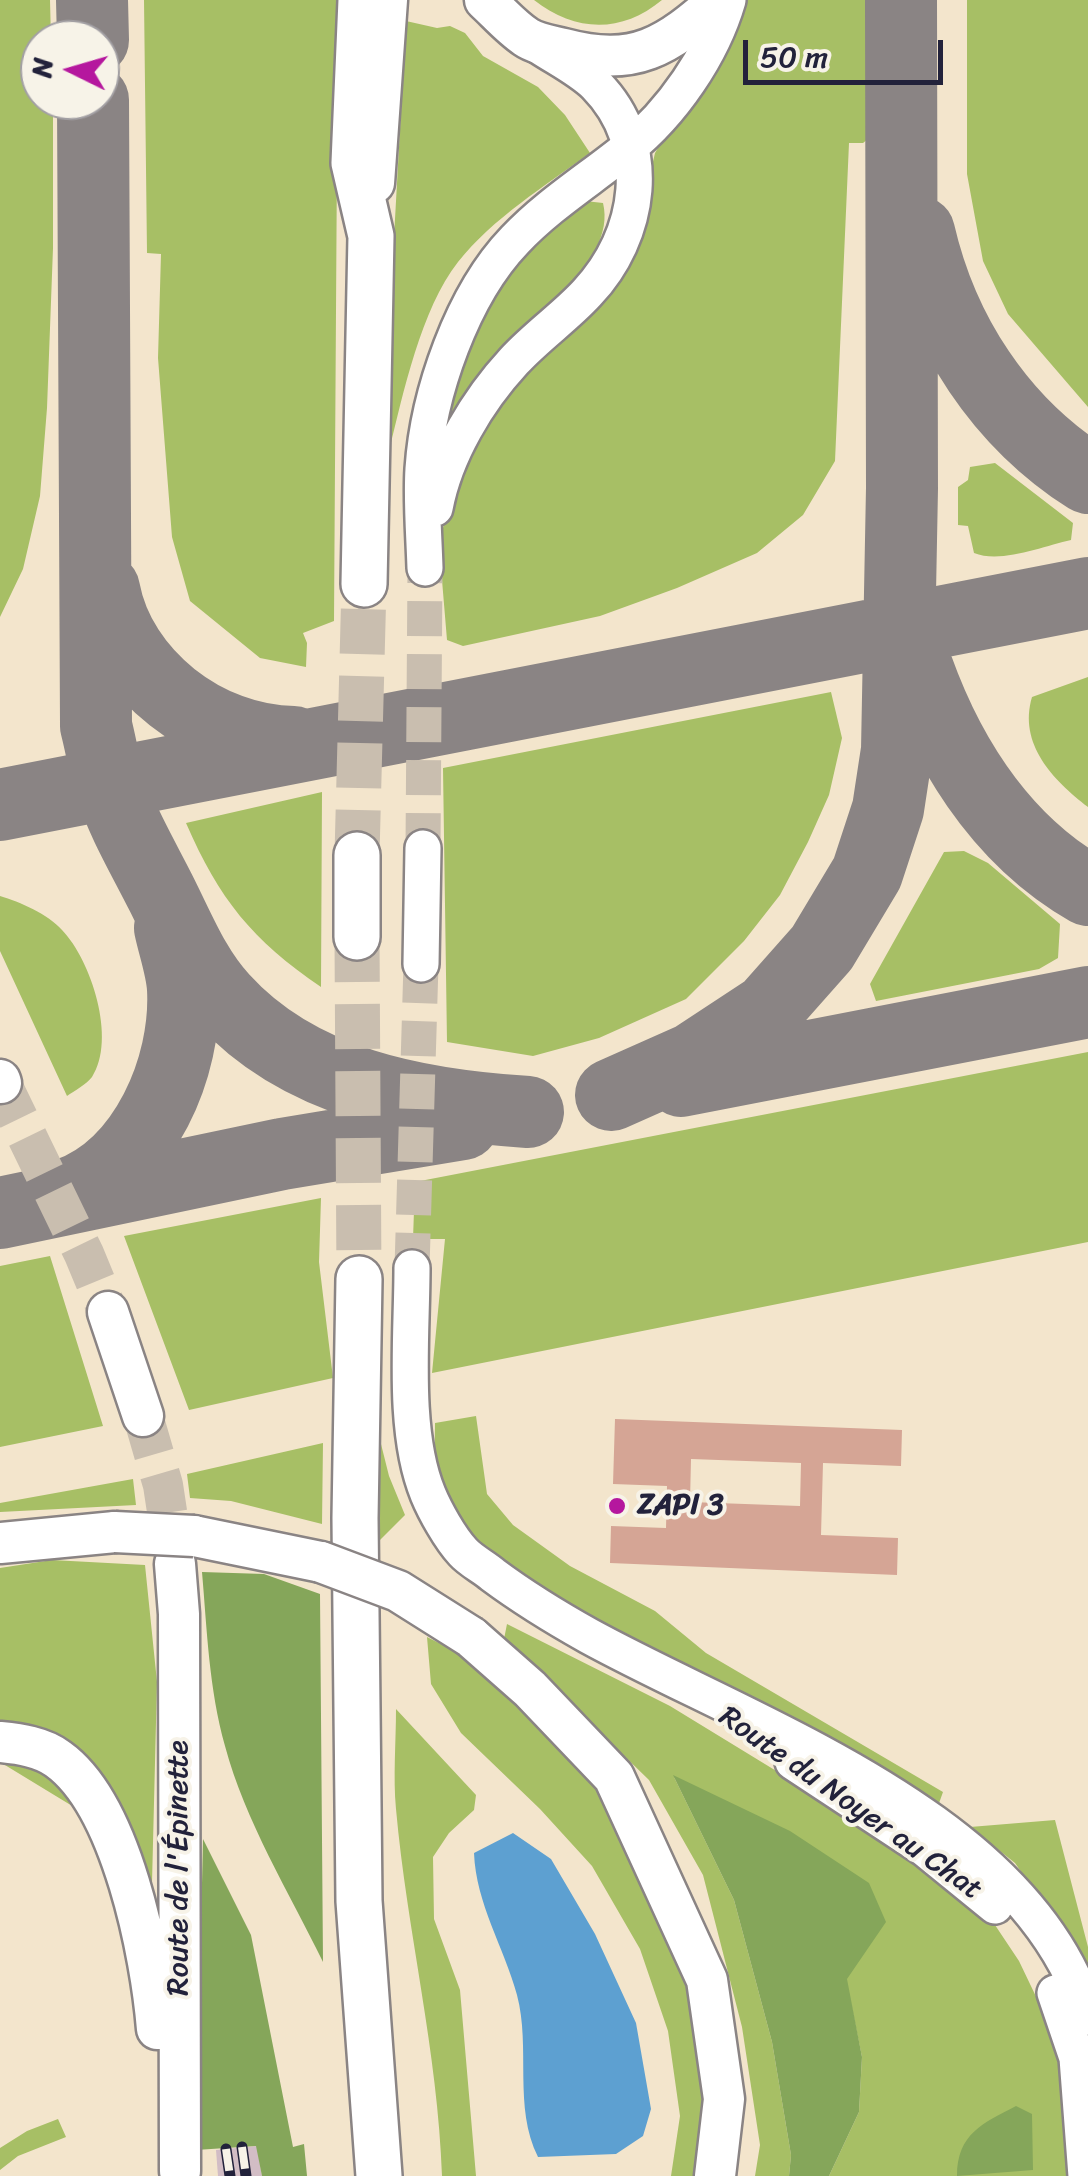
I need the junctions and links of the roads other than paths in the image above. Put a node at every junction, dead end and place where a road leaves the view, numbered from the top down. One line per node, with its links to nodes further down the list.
1 (361, 0): 8 (main road)
2 (388, 0): 8 (main road)
3 (485, 0): 6 (main road)
4 (719, 0): 6 (main road)
5 (728, 0): 7 (street)
6 (528, 39): 7 (street)
7 (631, 147): 7 (street)
8 (370, 236): 9 (main road)
9 (364, 584)
10 (422, 848): 13 (street)
11 (357, 855): 12 (main road)
12 (357, 937)
13 (421, 964)
14 (412, 1268): 20 (street, Route du Noyer au Chat)
15 (359, 1279): 24 (main road)
16 (108, 1312): 17 (main road)
17 (142, 1416)
18 (0, 1542): 19 (main road, bridge)
19 (185, 1550): 23 (main road, Route de l'Épinette); 25 (main road, bridge)
20 (658, 1674): 22 (street, Route du Noyer au Chat); 26 (street, Route du Noyer au Chat)
21 (0, 1742): 23 (main road)
22 (1088, 2017)
23 (180, 2174)
24 (380, 2176)
25 (715, 2176)
26 (1086, 2176)

